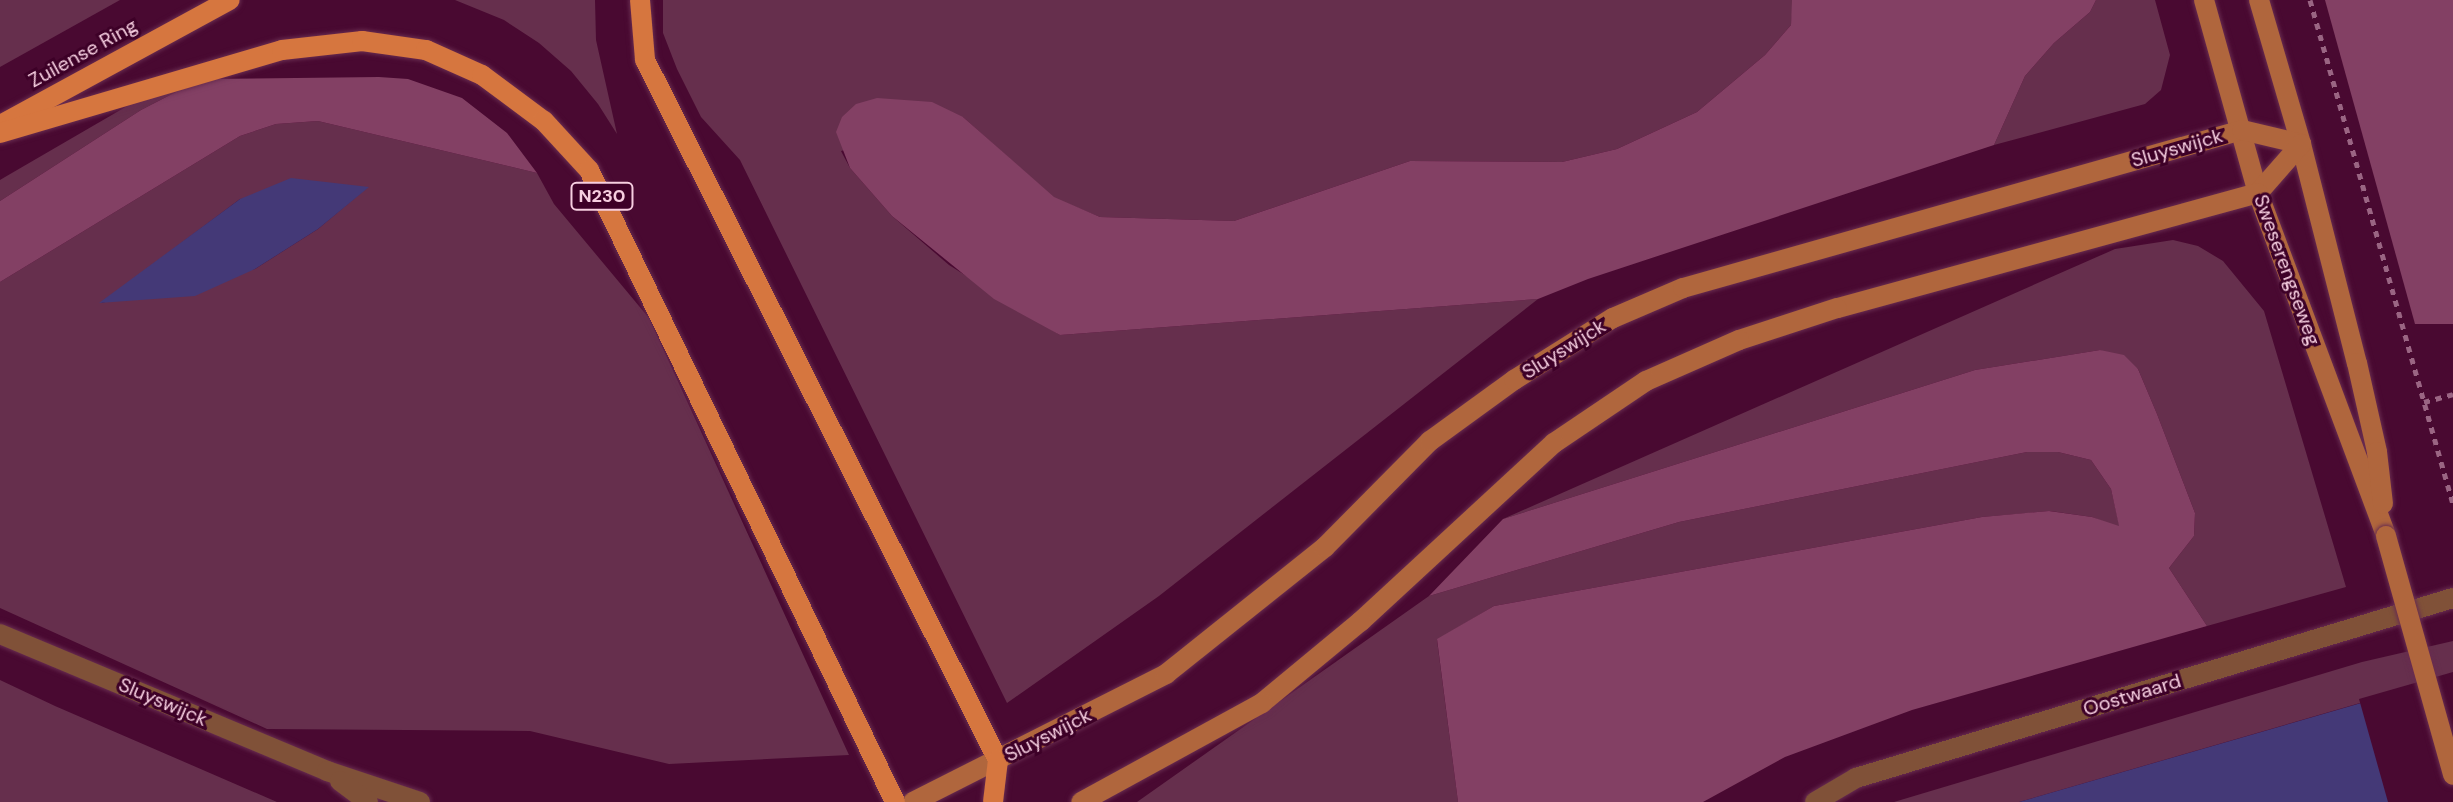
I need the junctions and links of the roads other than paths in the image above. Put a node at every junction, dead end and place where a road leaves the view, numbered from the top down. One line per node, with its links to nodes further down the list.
1 (230, 0): 5 (main road, Zuilense Ring)
2 (640, 0): 13 (main road)
3 (2204, 0): 6 (main road, Sweserengseweg)
4 (2259, 0): 8 (main road, Sweserengseweg)
5 (0, 125)
6 (2242, 130): 8 (main road, Sluyswijck); 9 (main road, Sweserengseweg); 13 (main road, Sluyswijck)
7 (0, 133): 18 (main road, N230)
8 (2301, 144): 9 (main road); 10 (main road, Sweserengseweg)
9 (2258, 193): 10 (main road, Sweserengseweg); 21 (main road)
10 (2386, 536): 15 (main road, Sweserengseweg, bridge)
11 (2453, 598): 22 (street, Oostwaard)
12 (0, 634): 14 (street, Sluyswijck)
13 (998, 760): 19 (main road, Sluyswijck); 20 (main road)
14 (327, 771): 16 (street, Sluyswijck); 17 (street, Sluyswijck)
15 (2453, 775)
16 (368, 802)
17 (420, 802)
18 (895, 802)
19 (913, 802)
20 (993, 802)
21 (1081, 802)
22 (1815, 802)

